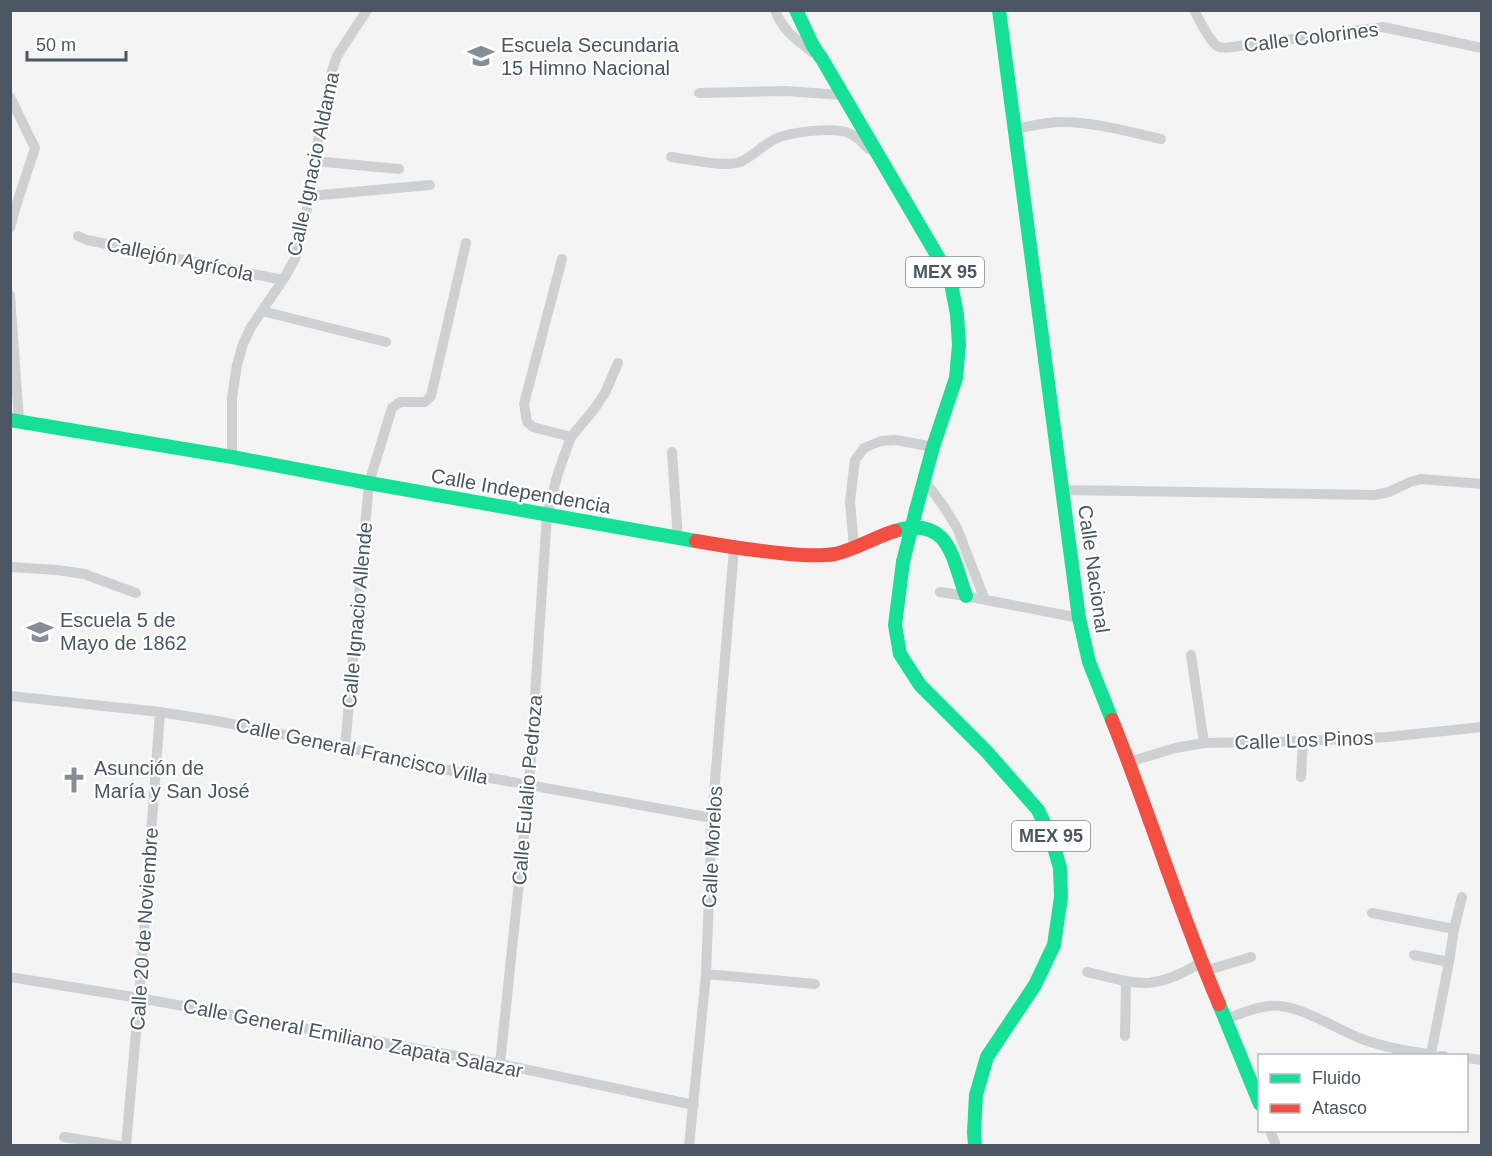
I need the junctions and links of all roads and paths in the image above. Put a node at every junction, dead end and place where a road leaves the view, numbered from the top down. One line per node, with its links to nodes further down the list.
1 (367, 10): 14 (street, Calle Ignacio Aldama)
2 (775, 10): 7 (street)
3 (796, 10): 7 (street, MEX 95)
4 (999, 10): 11 (street, Calle Nacional)
5 (1194, 10): 6 (street, Calle Colorines)
6 (1482, 48)
7 (822, 59): 9 (street, MEX 95)
8 (699, 93): 9 (street)
9 (843, 95): 16 (street, MEX 95)
10 (10, 97): 19 (street)
11 (1015, 129): 12 (street); 36 (street, Calle Nacional)
12 (1161, 139)
13 (671, 157): 16 (street)
14 (314, 161): 15 (street); 18 (street, Calle Ignacio Aldama)
15 (399, 168)
16 (887, 168): 30 (street, MEX 95)
17 (430, 185): 18 (street)
18 (310, 196): 23 (street, Calle Ignacio Aldama)
19 (10, 228)
20 (78, 236): 23 (street, Callejón Agrícola)
21 (466, 243): 34 (street, Calle Ignacio Allende)
22 (562, 259): 29 (street)
23 (283, 280): 25 (street, Calle Ignacio Aldama)
24 (10, 295): 28 (street)
25 (262, 311): 26 (street); 32 (street, Calle Ignacio Aldama)
26 (386, 342)
27 (618, 363): 29 (street, Calle Eulalio Pedroza)
28 (15, 421): 32 (street, Calle Independencia)
29 (571, 437): 37 (street, Calle Eulalio Pedroza)
30 (933, 447): 33 (street, MEX 95); 40 (street)
31 (672, 452): 38 (street)
32 (232, 457): 34 (street, Calle Independencia)
33 (925, 481): 45 (street); 82 (street, MEX 95, bridge)
34 (369, 483): 37 (street, Calle Independencia); 53 (street, Calle Ignacio Allende)
35 (1482, 484): 36 (street)
36 (1063, 490): 46 (street, Calle Nacional)
37 (547, 515): 38 (street, Calle Independencia); 56 (street, Calle Eulalio Pedroza)
38 (678, 539): 39 (street, Calle Independencia)
39 (734, 548): 40 (street, Calle Independencia); 57 (street, Calle Morelos)
40 (854, 548): 44 (street, Calle Independencia)
41 (10, 567): 43 (street)
42 (940, 592): 44 (street)
43 (136, 593)
44 (966, 596): 45 (street)
45 (985, 600): 46 (street)
46 (1079, 618): 54 (street, Calle Nacional)
47 (1191, 655): 52 (street)
48 (10, 696): 49 (street, Calle General Francisco Villa)
49 (160, 712): 53 (street, Calle General Francisco Villa); 70 (street, Calle 20 de Noviembre)
50 (1482, 727): 51 (street, Calle Los Pinos)
51 (1303, 741): 52 (street, Calle Los Pinos); 55 (street)
52 (1204, 743): 54 (street, Calle Los Pinos)
53 (345, 747): 56 (street, Calle General Francisco Villa)
54 (1129, 762): 64 (street, Calle Nacional)
55 (1300, 777)
56 (529, 786): 57 (street, Calle General Francisco Villa); 74 (street, Calle Eulalio Pedroza)
57 (712, 818): 66 (street, Calle Morelos)
58 (1462, 897): 60 (street)
59 (1372, 913): 60 (street)
60 (1454, 929): 63 (street)
61 (1414, 955): 63 (street)
62 (1251, 957): 64 (street)
63 (1449, 962): 73 (street)
64 (1203, 967): 68 (street); 71 (street, Calle Nacional)
65 (1087, 972): 68 (street)
66 (706, 974): 69 (street); 76 (street, Calle Morelos)
67 (10, 977): 70 (street, Calle General Emiliano Zapata Salazar)
68 (1126, 981): 72 (street)
69 (815, 984)
70 (139, 998): 74 (street, Calle General Emiliano Zapata Salazar); 80 (street, Calle 20 de Noviembre)
71 (1226, 1019): 73 (street); 75 (street, Calle Nacional)
72 (1125, 1036)
73 (1431, 1054)
74 (500, 1064): 76 (street, Calle General Emiliano Zapata Salazar)
75 (1258, 1099)
76 (694, 1105): 81 (street, Calle Morelos)
77 (1270, 1132): 83 (street)
78 (64, 1137): 79 (street)
79 (120, 1146)
80 (126, 1146)
81 (689, 1146)
82 (975, 1146)
83 (1276, 1146)

